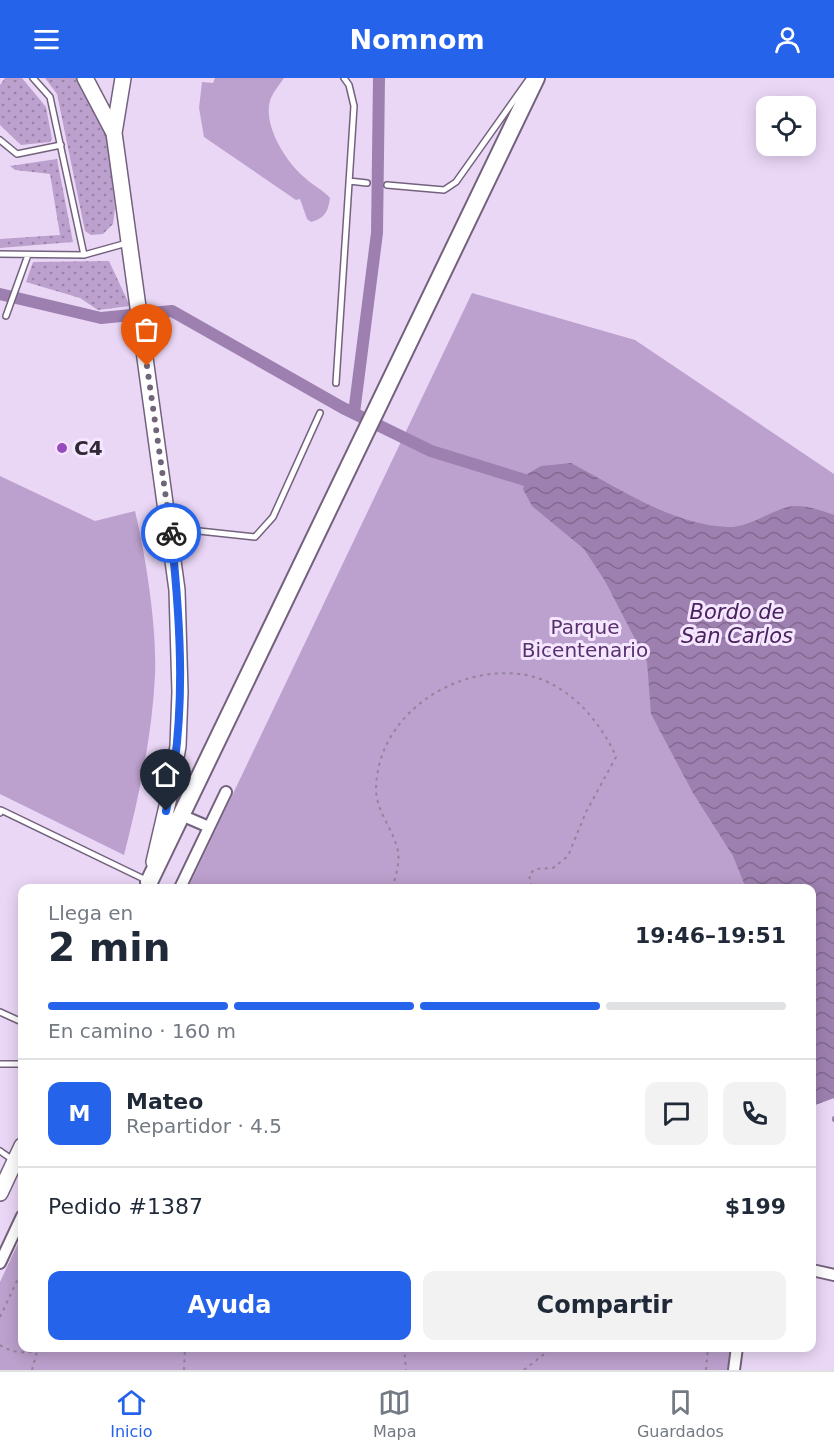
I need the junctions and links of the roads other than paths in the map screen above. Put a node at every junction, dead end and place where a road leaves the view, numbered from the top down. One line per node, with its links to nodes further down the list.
1 (33, 78): 9 (lane)
2 (85, 78): 7 (main road)
3 (123, 78): 7 (main road)
4 (344, 78): 10 (lane)
5 (530, 78): 12 (lane)
6 (536, 78): 23 (main road)
7 (114, 133): 13 (main road)
8 (0, 140): 9 (lane)
9 (61, 145): 16 (lane)
10 (349, 182): 11 (lane); 18 (lane)
11 (367, 183)
12 (387, 185)
13 (129, 242): 16 (lane); 20 (main road)
14 (0, 254): 15 (lane)
15 (28, 255): 16 (lane); 17 (lane)
16 (84, 255)
17 (6, 316)
18 (336, 383)
19 (320, 413): 20 (lane)
20 (171, 528): 26 (main road)
21 (226, 792): 24 (street)
22 (0, 813): 25 (lane)
23 (181, 815): 24 (street); 27 (main road)
24 (208, 827): 28 (street)
25 (146, 884)
26 (148, 884)
27 (148, 884)
28 (182, 884)
29 (0, 1012): 30 (lane)
30 (18, 1020)
31 (0, 1064): 32 (lane)
32 (18, 1064)
33 (0, 1150): 35 (lane)
34 (18, 1155): 35 (main road)
35 (15, 1161): 36 (main road)
36 (0, 1193)
37 (18, 1225): 38 (street)
38 (0, 1263)
39 (816, 1271): 40 (street)
40 (834, 1275)
41 (736, 1352): 42 (street)
42 (734, 1370)

